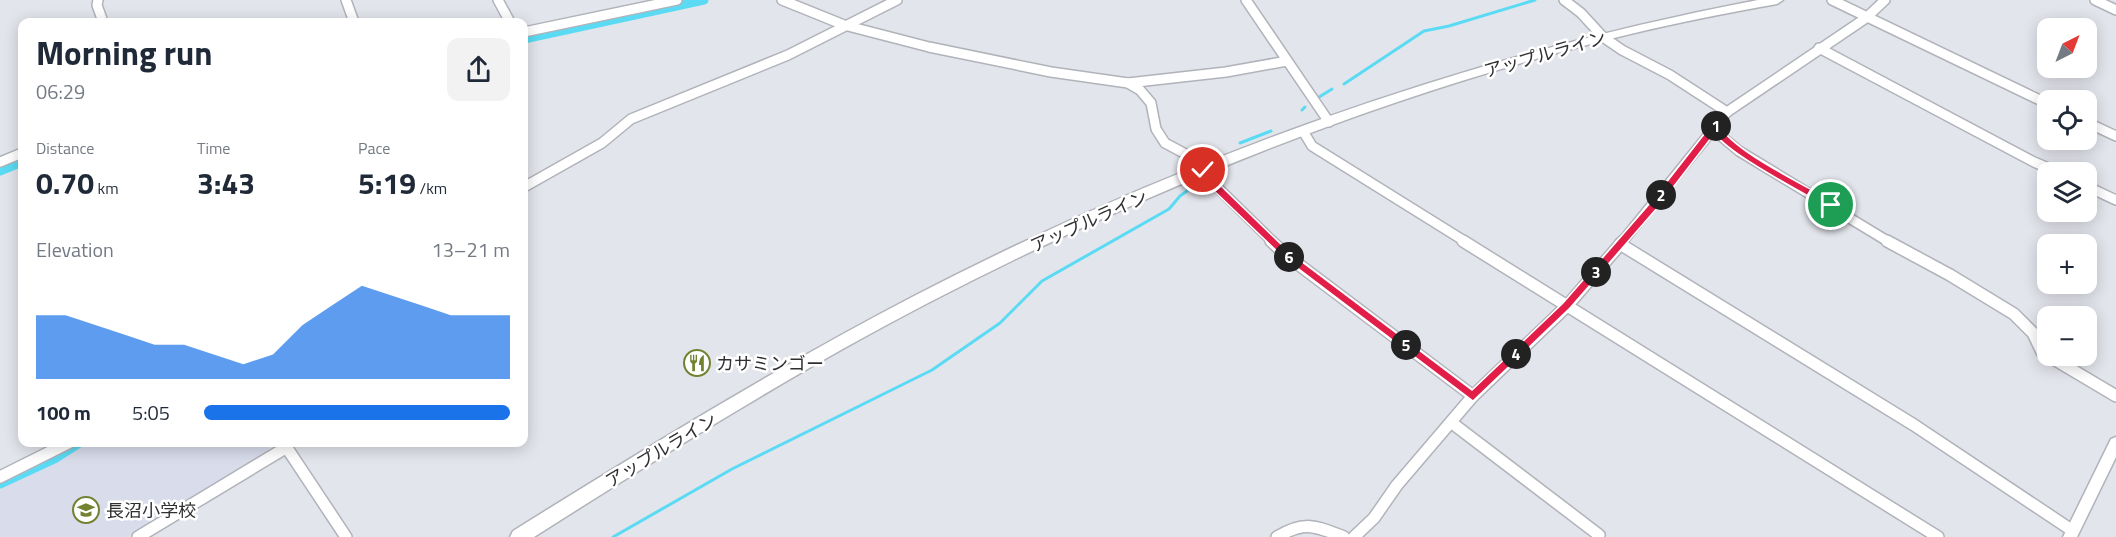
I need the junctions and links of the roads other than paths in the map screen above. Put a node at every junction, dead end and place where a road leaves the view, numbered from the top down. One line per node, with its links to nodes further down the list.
1 (98, 0): 14 (street)
2 (346, 0): 15 (street)
3 (498, 0): 16 (street)
4 (677, 0): 19 (street)
5 (782, 0): 18 (street)
6 (897, 0): 18 (street)
7 (1246, 0): 22 (street)
8 (1564, 0): 20 (street)
9 (1778, 0): 20 (highway, アップルライン)
10 (1832, 0): 17 (street)
11 (1885, 0): 17 (street)
12 (2096, 0): 13 (street)
13 (2116, 10)
14 (102, 18)
15 (353, 18)
16 (508, 18)
17 (1866, 18): 21 (street); 24 (street)
18 (844, 26): 23 (street); 35 (street)
19 (528, 31)
20 (1603, 37): 25 (street); 26 (highway, アップルライン)
21 (1819, 48): 25 (street); 33 (street)
22 (1287, 61): 23 (street); 26 (street)
23 (1128, 83): 34 (street)
24 (2037, 99)
25 (1727, 112): 27 (street)
26 (1329, 122): 29 (highway, アップルライン)
27 (1715, 126): 38 (street); 41 (street)
28 (2097, 128): 30 (street)
29 (1303, 132): 34 (highway, アップルライン); 39 (street)
30 (2116, 136)
31 (18, 155): 32 (street)
32 (0, 162)
33 (2037, 163)
34 (1206, 168): 40 (street); 51 (highway, アップルライン)
35 (528, 185)
36 (2097, 191): 37 (street)
37 (2116, 200)
38 (1620, 244): 39 (street); 48 (street)
39 (1567, 306): 40 (street); 56 (street)
40 (1473, 396): 42 (street)
41 (2116, 396)
42 (1452, 423): 54 (street); 55 (street)
43 (2116, 443): 48 (main road)
44 (60, 447): 47 (street)
45 (282, 447): 50 (street)
46 (286, 447): 49 (street)
47 (0, 477)
48 (2072, 534)
49 (340, 535)
50 (138, 537)
51 (519, 537)
52 (1277, 537): 53 (street)
53 (1344, 537)
54 (1354, 537)
55 (1598, 537)
56 (1938, 537)

